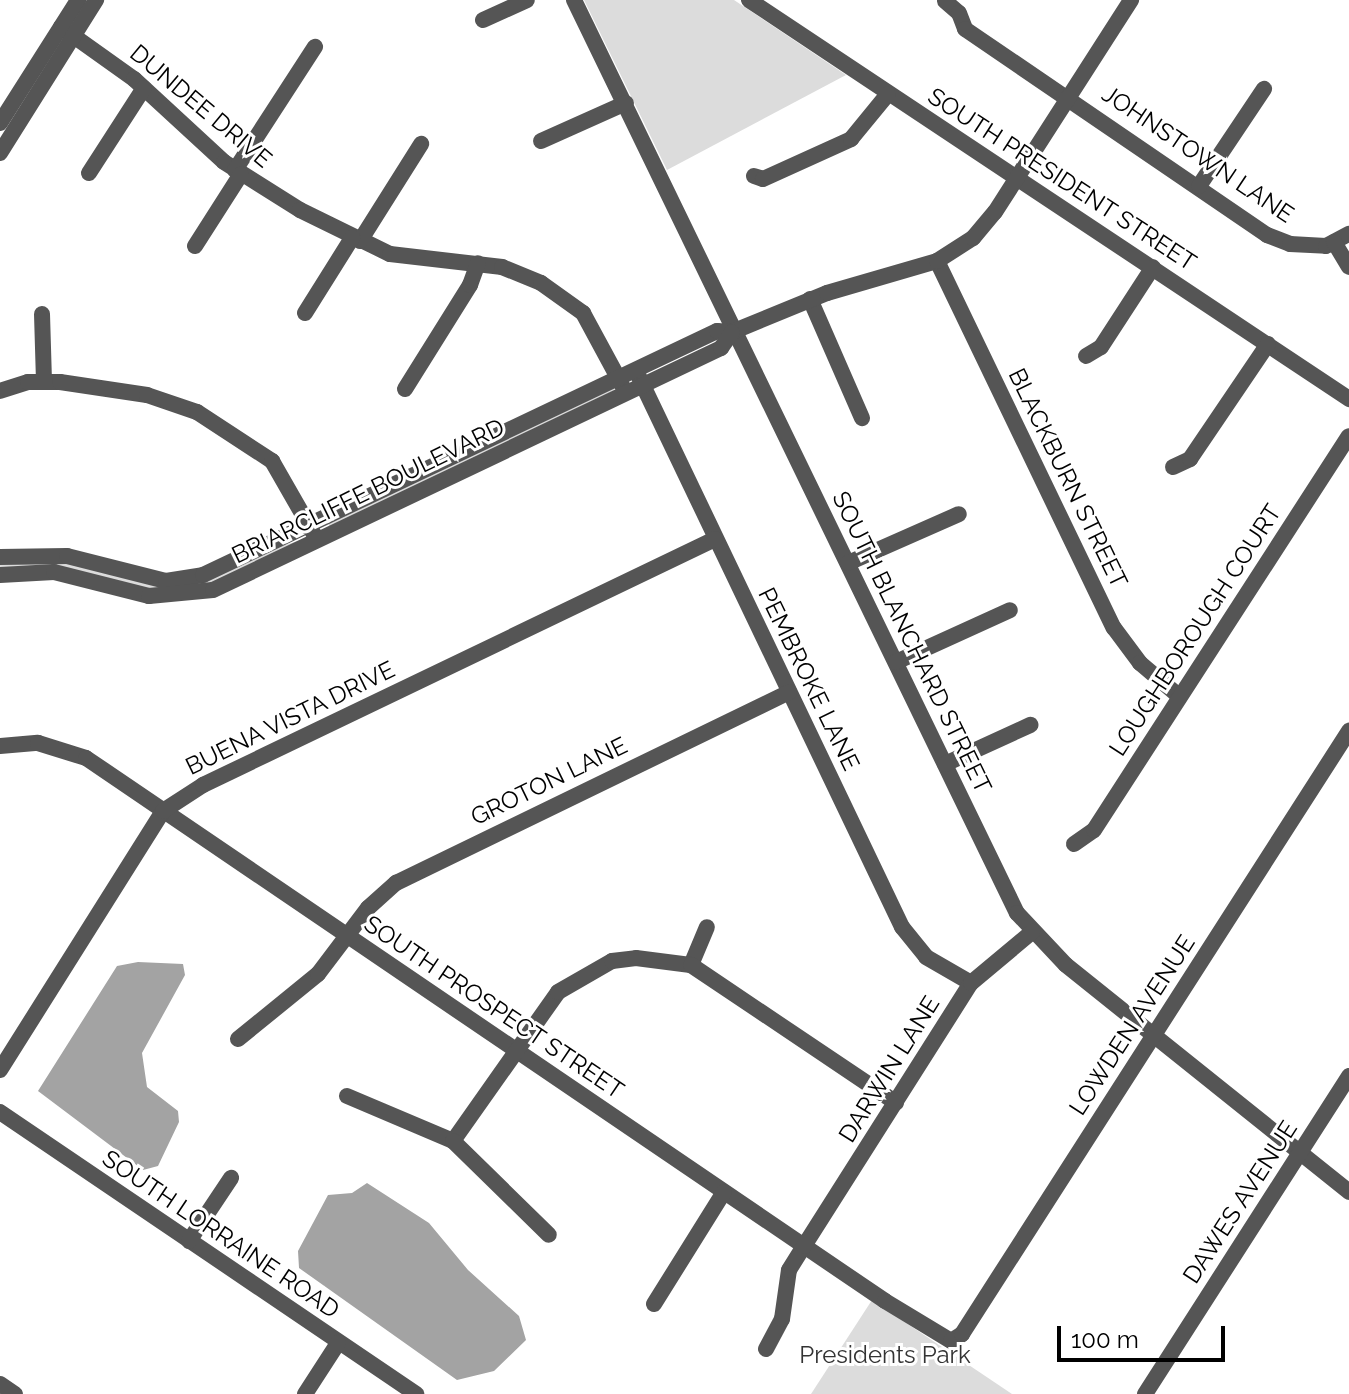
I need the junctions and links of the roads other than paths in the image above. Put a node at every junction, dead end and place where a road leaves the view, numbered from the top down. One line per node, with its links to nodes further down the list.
1 (78, 0): 9 (street)
2 (96, 0): 9 (street)
3 (527, 0): 8 (street)
4 (574, 0): 15 (street, SOUTH BLANCHARD STREET)
5 (749, 0): 13 (street, SOUTH PRESIDENT STREET)
6 (1131, 0): 14 (street, BRIARCLIFFE BOULEVARD)
7 (945, 1): 14 (street, JOHNSTOWN LANE)
8 (483, 20)
9 (67, 31): 11 (street, DUNDEE DRIVE); 16 (street); 19 (street)
10 (315, 47): 20 (street)
11 (144, 88): 20 (street, DUNDEE DRIVE); 21 (street)
12 (1264, 89): 24 (street)
13 (888, 94): 22 (street); 23 (street, SOUTH PRESIDENT STREET)
14 (1068, 95): 23 (street, BRIARCLIFFE BOULEVARD); 24 (street, JOHNSTOWN LANE)
15 (626, 103): 17 (street); 35 (street, SOUTH BLANCHARD STREET)
16 (0, 123)
17 (541, 141)
18 (421, 144): 26 (street)
19 (0, 153)
20 (238, 172): 26 (street, DUNDEE DRIVE); 27 (street)
21 (89, 173)
22 (754, 176)
23 (1017, 180): 28 (street, BRIARCLIFFE BOULEVARD); 30 (street, SOUTH PRESIDENT STREET)
24 (1199, 186): 25 (street, JOHNSTOWN LANE)
25 (1341, 238): 31 (street)
26 (356, 240): 29 (street, DUNDEE DRIVE); 33 (street)
27 (195, 246)
28 (937, 261): 32 (street, BRIARCLIFFE BOULEVARD); 56 (street, BLACKBURN STREET)
29 (478, 263): 40 (street, DUNDEE DRIVE); 41 (street)
30 (1153, 267): 36 (street, SOUTH PRESIDENT STREET); 37 (street)
31 (1349, 267)
32 (810, 299): 35 (street, BRIARCLIFFE BOULEVARD); 44 (street)
33 (305, 313)
34 (42, 314): 39 (street)
35 (732, 332): 38 (street, BRIARCLIFFE BOULEVARD); 51 (street, SOUTH BLANCHARD STREET)
36 (1268, 344): 43 (street, SOUTH PRESIDENT STREET); 46 (street)
37 (1086, 356)
38 (639, 378): 40 (street, BRIARCLIFFE BOULEVARD); 49 (street, PEMBROKE LANE)
39 (44, 381): 42 (street); 48 (street)
40 (622, 386): 48 (street, BRIARCLIFFE BOULEVARD)
41 (405, 389)
42 (0, 391)
43 (1349, 399)
44 (862, 418)
45 (1349, 436): 56 (street, LOUGHBOROUGH COURT)
46 (1173, 467)
47 (959, 514): 51 (street)
48 (314, 534): 50 (street, BRIARCLIFFE BOULEVARD); 52 (street, BRIARCLIFFE BOULEVARD)
49 (715, 539): 55 (street, PEMBROKE LANE); 61 (street, BUENA VISTA DRIVE)
50 (0, 557)
51 (848, 563): 54 (street, SOUTH BLANCHARD STREET)
52 (0, 575)
53 (1010, 610): 54 (street)
54 (896, 662): 60 (street, SOUTH BLANCHARD STREET)
55 (789, 692): 65 (street, GROTON LANE); 67 (street, PEMBROKE LANE)
56 (1180, 697): 62 (street, LOUGHBOROUGH COURT)
57 (1030, 725): 60 (street)
58 (1349, 731): 68 (street, LOWDEN AVENUE)
59 (0, 746): 61 (street, SOUTH PROSPECT STREET)
60 (945, 764): 64 (street, SOUTH BLANCHARD STREET)
61 (163, 811): 65 (street, SOUTH PROSPECT STREET); 71 (street, BUENA VISTA DRIVE)
62 (1074, 844)
63 (707, 927): 66 (street)
64 (1032, 932): 67 (street, DARWIN LANE); 68 (street, SOUTH BLANCHARD STREET)
65 (347, 936): 69 (street, GROTON LANE); 70 (street, SOUTH PROSPECT STREET)
66 (691, 965): 70 (street); 74 (street)
67 (971, 983): 74 (street, DARWIN LANE)
68 (1154, 1036): 77 (street, SOUTH BLANCHARD STREET); 85 (street, LOWDEN AVENUE)
69 (238, 1039)
70 (515, 1050): 76 (street); 79 (street, SOUTH PROSPECT STREET)
71 (0, 1070)
72 (1349, 1076): 77 (street, DAWES AVENUE)
73 (347, 1096): 76 (street)
74 (896, 1103): 83 (street, DARWIN LANE)
75 (0, 1112): 82 (street, SOUTH LORRAINE ROAD)
76 (453, 1141): 81 (street)
77 (1300, 1153): 80 (street, SOUTH BLANCHARD STREET); 92 (street, DAWES AVENUE)
78 (231, 1178): 82 (street)
79 (724, 1192): 83 (street, SOUTH PROSPECT STREET); 84 (street)
80 (1349, 1192)
81 (549, 1235)
82 (189, 1241): 86 (street, SOUTH LORRAINE ROAD)
83 (804, 1246): 85 (street, SOUTH PROSPECT STREET); 87 (street, DARWIN LANE)
84 (654, 1304)
85 (951, 1341)
86 (338, 1343): 90 (street); 91 (street, SOUTH LORRAINE ROAD)
87 (766, 1349)
88 (0, 1384): 89 (street)
89 (15, 1394)
90 (305, 1394)
91 (416, 1394)
92 (1145, 1394)

